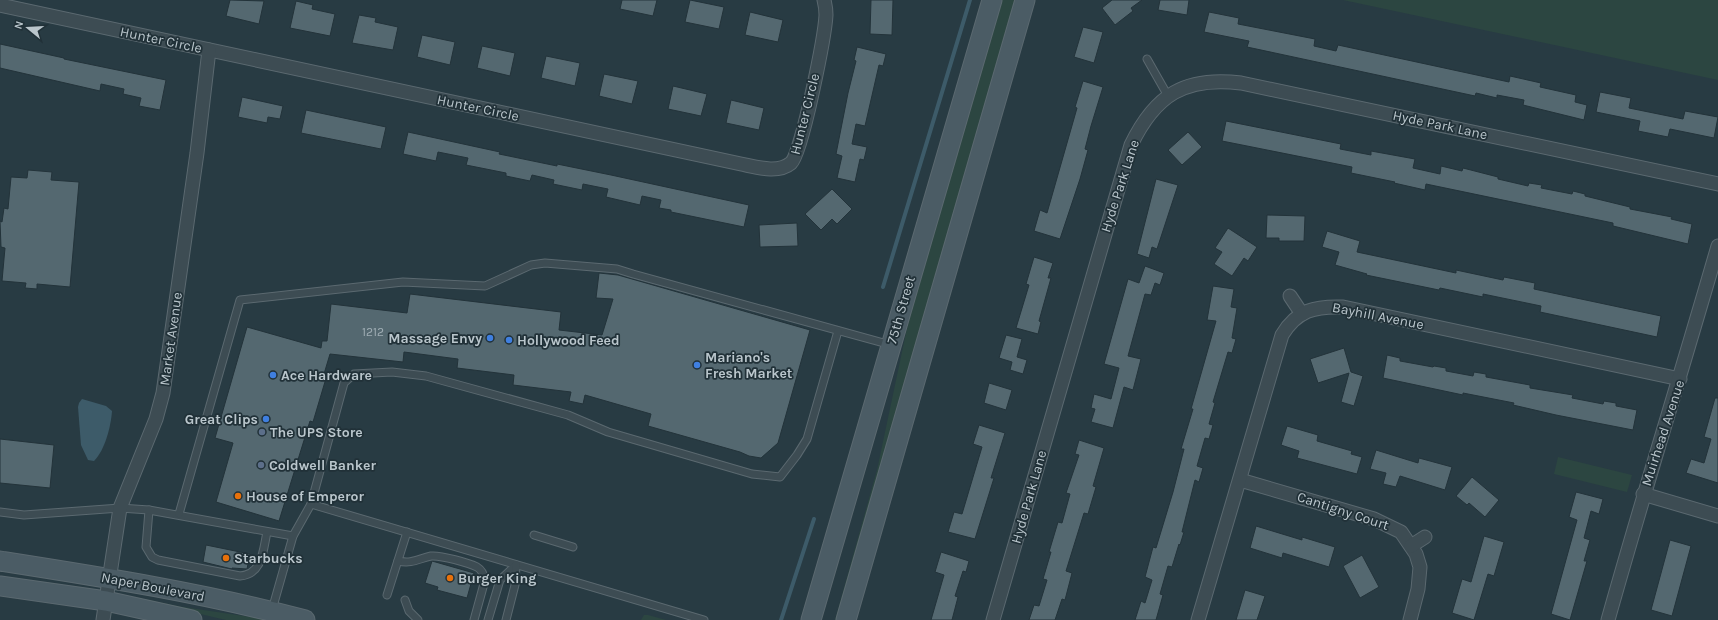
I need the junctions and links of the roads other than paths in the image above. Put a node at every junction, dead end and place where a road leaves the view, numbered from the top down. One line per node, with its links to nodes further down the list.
1 (824, 0): 5 (street, Hunter Circle)
2 (992, 0): 13 (main road, 75th Street)
3 (1025, 0): 48 (main road)
4 (0, 5): 5 (street, Hunter Circle)
5 (209, 50): 18 (street, Market Avenue)
6 (1147, 59): 7 (lane)
7 (1168, 96): 8 (street, Hyde Park Lane); 49 (street, Hyde Park Lane)
8 (1718, 184)
9 (1718, 246): 14 (street, Muirhead Avenue)
10 (1290, 296): 11 (street)
11 (1302, 314): 14 (street, Bayhill Avenue); 15 (street, Bayhill Avenue)
12 (838, 331): 13 (lane); 17 (lane); 21 (lane)
13 (891, 345): 47 (main road, 75th Street)
14 (1680, 379): 16 (street, Muirhead Avenue)
15 (1240, 480): 28 (street, Cantigny Court); 50 (street, Bayhill Avenue)
16 (1643, 494): 22 (street); 52 (street, Muirhead Avenue)
17 (311, 504): 24 (lane); 26 (lane)
18 (120, 508): 19 (lane); 20 (lane); 33 (street, Market Avenue)
19 (149, 510): 21 (lane); 23 (lane)
20 (0, 512)
21 (179, 514): 23 (lane)
22 (1718, 516)
23 (267, 532): 26 (lane)
24 (406, 532): 31 (lane); 32 (lane)
25 (534, 535): 29 (lane)
26 (293, 536): 38 (lane)
27 (1425, 538): 28 (street)
28 (1411, 546): 51 (street, Cantigny Court)
29 (573, 547)
30 (0, 560): 33 (main road, Naper Boulevard)
31 (398, 561): 35 (lane); 43 (lane)
32 (516, 565): 44 (lane); 45 (lane); 46 (lane)
33 (109, 578): 37 (street, Market Avenue); 38 (main road, Naper Boulevard)
34 (0, 586): 37 (main road, Naper Boulevard)
35 (387, 595)
36 (405, 600): 42 (lane)
37 (106, 601): 39 (street, Market Avenue); 40 (main road, Naper Boulevard)
38 (272, 611): 41 (main road, Naper Boulevard)
39 (103, 620)
40 (192, 620)
41 (305, 620)
42 (418, 620)
43 (474, 620)
44 (488, 620)
45 (506, 620)
46 (704, 620)
47 (812, 620)
48 (846, 620)
49 (993, 620)
50 (1198, 620)
51 (1410, 620)
52 (1608, 620)

